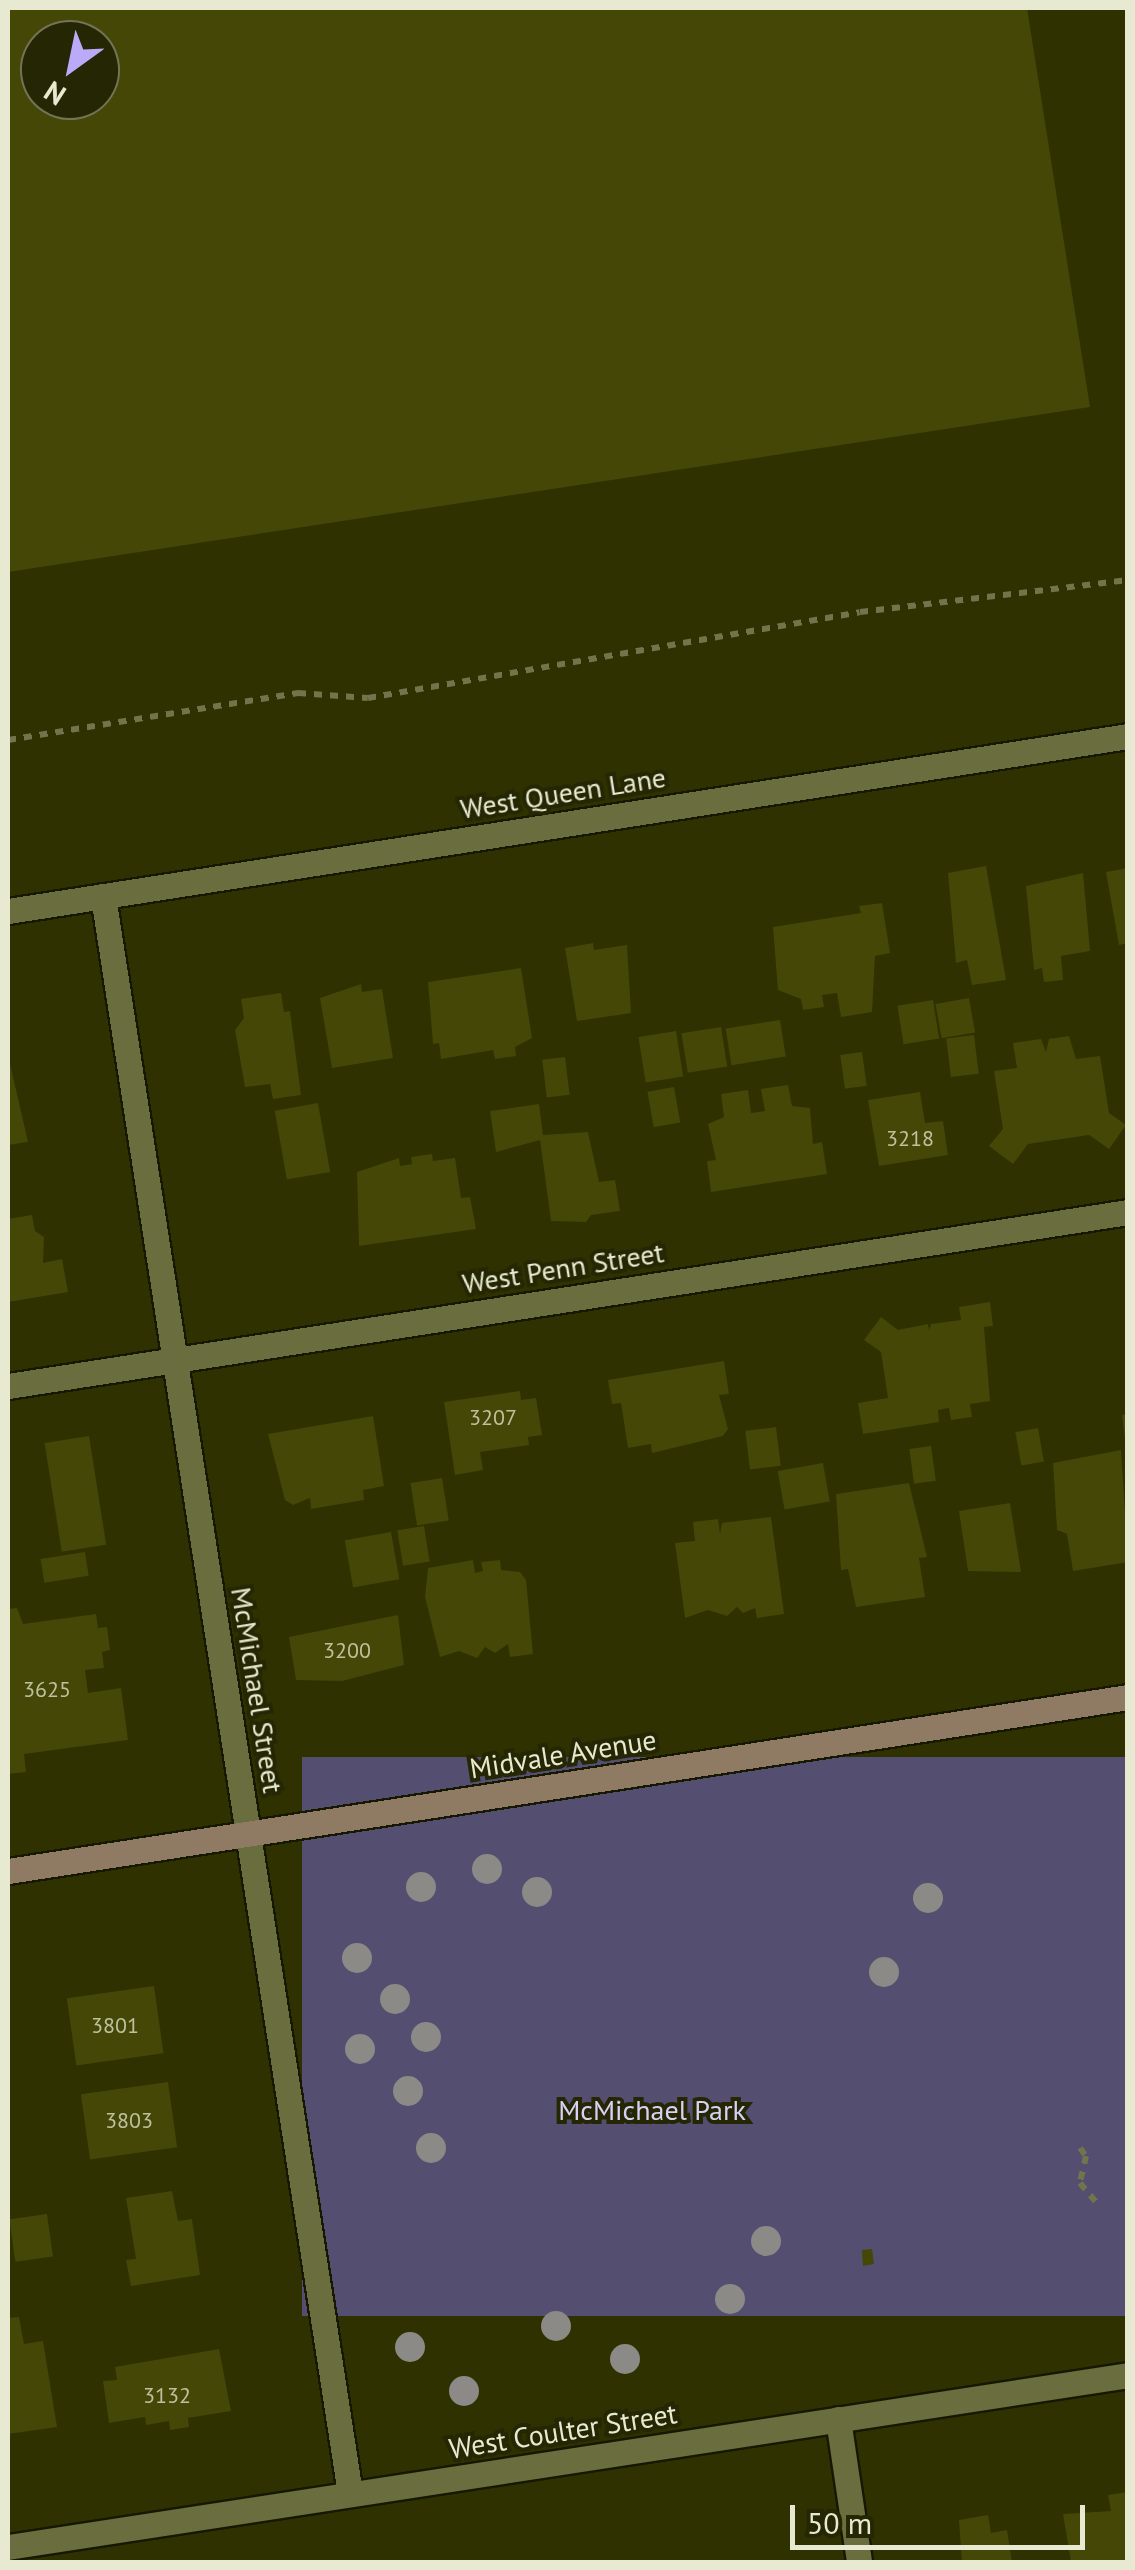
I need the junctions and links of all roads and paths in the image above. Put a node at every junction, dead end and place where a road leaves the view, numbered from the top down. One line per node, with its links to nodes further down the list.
1 (1128, 580): 3 (path)
2 (1128, 736): 4 (street, West Queen Lane)
3 (8, 740)
4 (103, 896): 5 (street, West Queen Lane); 7 (street, McMichael Street)
5 (8, 911)
6 (1128, 1212): 7 (street, West Penn Street)
7 (175, 1359): 8 (street, West Penn Street); 10 (street, McMichael Street)
8 (8, 1386)
9 (1128, 1697): 10 (street, Midvale Avenue)
10 (249, 1833): 11 (street, Midvale Avenue); 16 (street, McMichael Street)
11 (8, 1870)
12 (1080, 2148): 13 (path)
13 (1097, 2203)
14 (1128, 2374): 15 (street, West Coulter Street)
15 (838, 2419): 16 (street, West Coulter Street); 18 (street)
16 (350, 2494): 17 (street, West Coulter Street)
17 (8, 2547)
18 (859, 2562)

